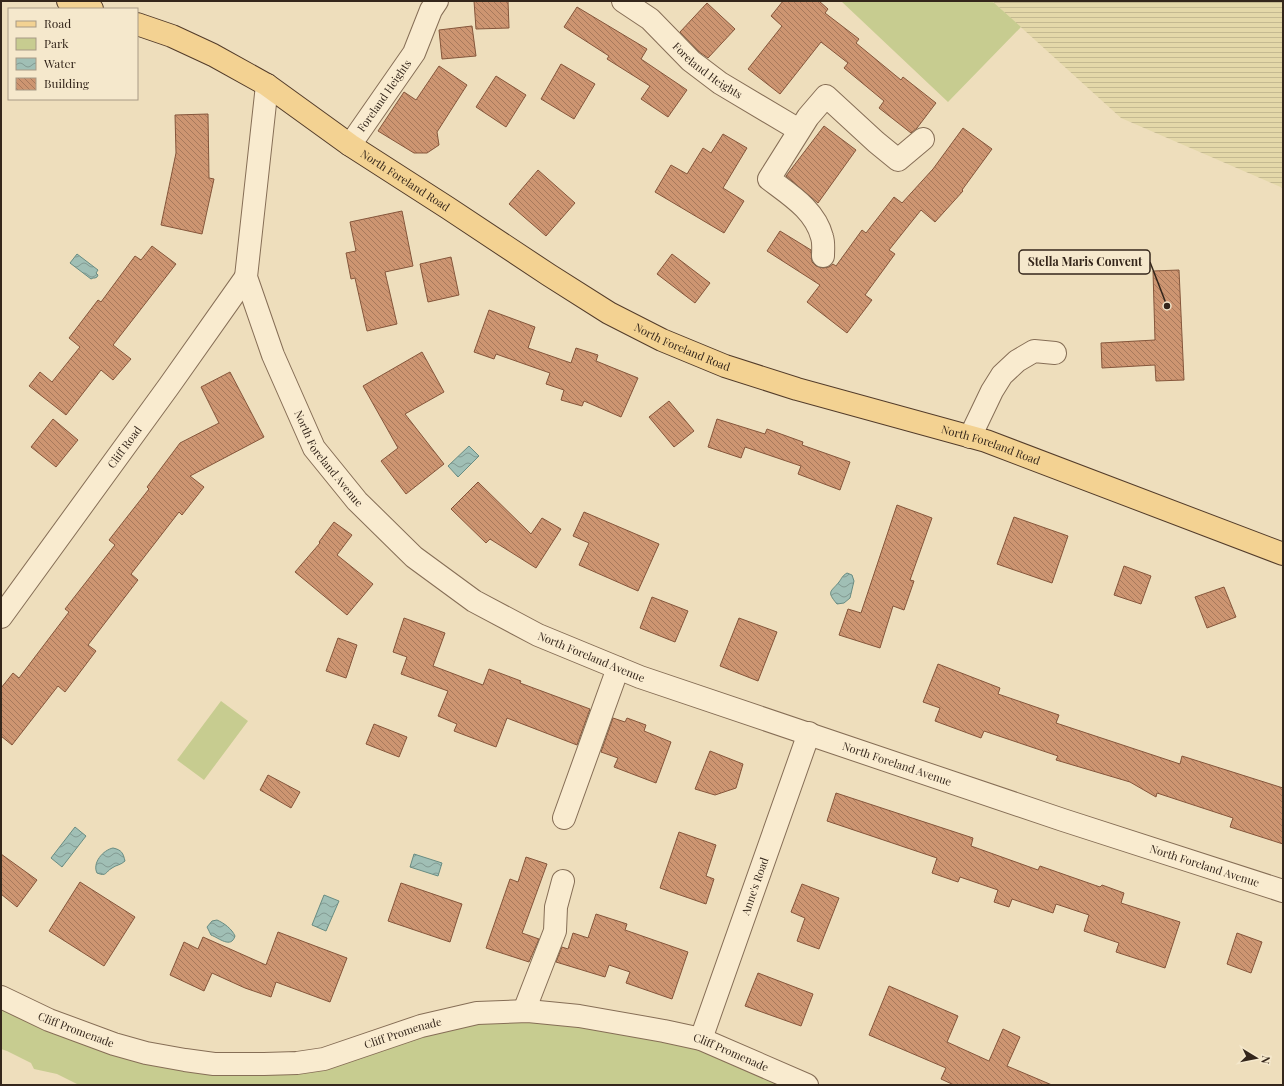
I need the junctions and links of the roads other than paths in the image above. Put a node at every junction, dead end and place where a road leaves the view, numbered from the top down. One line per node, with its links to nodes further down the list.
1 (68, 1): 4 (main road)
2 (436, 1): 9 (street, Foreland Heights)
3 (623, 1): 7 (street, Foreland Heights)
4 (89, 8)
5 (138, 24): 6 (main road, North Foreland Road)
6 (267, 85): 9 (main road, North Foreland Road); 11 (street, North Foreland Avenue)
7 (803, 124): 8 (street); 10 (street)
8 (923, 139)
9 (350, 145): 13 (main road, North Foreland Road)
10 (823, 256)
11 (246, 277): 15 (street, Cliff Road); 16 (street, North Foreland Avenue)
12 (1055, 353): 13 (street)
13 (970, 437): 14 (main road, North Foreland Road)
14 (1283, 554)
15 (1, 617)
16 (618, 668): 17 (street, North Foreland Avenue); 18 (street)
17 (809, 733): 20 (street, North Foreland Avenue); 23 (street, Anne's Road)
18 (564, 818)
19 (563, 881): 22 (street)
20 (1283, 891)
21 (1, 997): 22 (street, Cliff Promenade)
22 (524, 1011): 23 (street, Cliff Promenade)
23 (701, 1039): 24 (street, Cliff Promenade)
24 (807, 1085)

